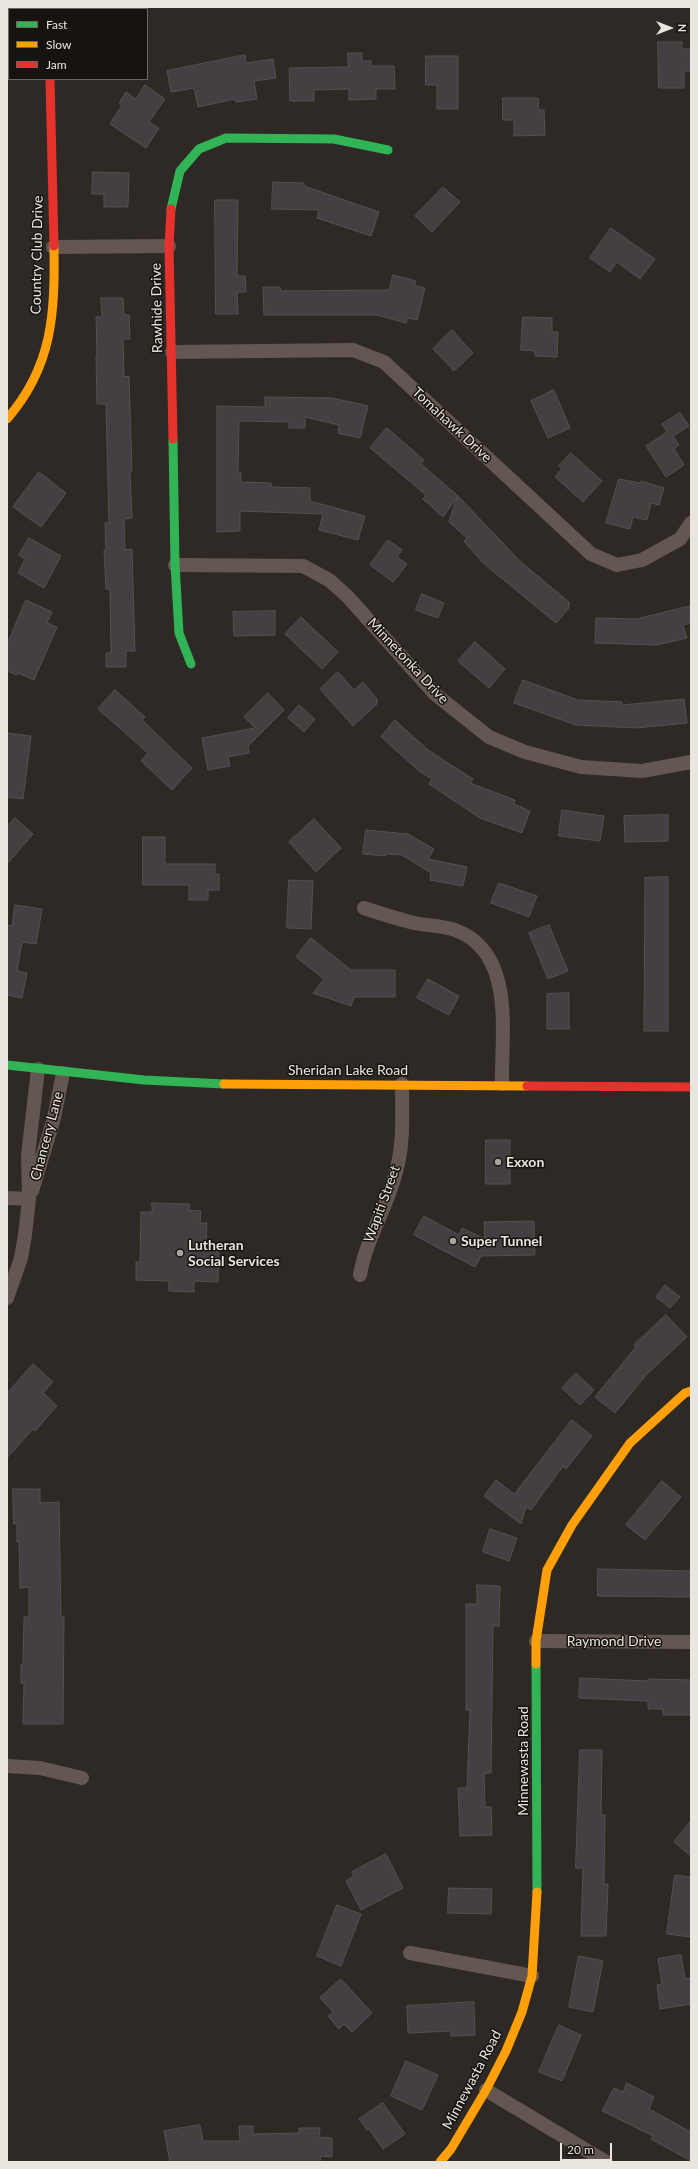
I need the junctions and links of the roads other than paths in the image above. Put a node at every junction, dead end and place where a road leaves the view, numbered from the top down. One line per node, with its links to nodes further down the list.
1 (50, 80): 4 (street, Country Club Drive)
2 (388, 150): 3 (street, Rawhide Drive)
3 (170, 246): 4 (street); 5 (street, Rawhide Drive)
4 (53, 247): 6 (street, Country Club Drive)
5 (172, 352): 7 (street, Tomahawk Drive); 8 (street, Rawhide Drive)
6 (7, 419)
7 (691, 523)
8 (175, 566): 9 (street, Rawhide Drive); 10 (street, Minnetonka Drive)
9 (191, 664)
10 (691, 762)
11 (364, 908): 16 (street)
12 (7, 1065): 13 (street, Sheridan Lake Road)
13 (38, 1069): 14 (street, Sheridan Lake Road); 19 (street, Chancery Lane)
14 (63, 1073): 15 (street, Sheridan Lake Road); 19 (street, Chancery Lane)
15 (402, 1084): 16 (street, Sheridan Lake Road); 20 (street, Wapiti Street)
16 (502, 1084): 17 (street, Sheridan Lake Road)
17 (691, 1087)
18 (7, 1198): 19 (street)
19 (29, 1199): 21 (street, Chancery Lane)
20 (360, 1275)
21 (7, 1298)
22 (691, 1391): 23 (street, Minnewasta Road)
23 (536, 1641): 24 (street, Raymond Drive); 28 (street, Minnewasta Road)
24 (691, 1642)
25 (7, 1766): 26 (street)
26 (82, 1778)
27 (410, 1952): 28 (street)
28 (532, 1976): 29 (street, Minnewasta Road)
29 (486, 2090): 30 (street, Minnewasta Road); 31 (street)
30 (440, 2162)
31 (606, 2162)

